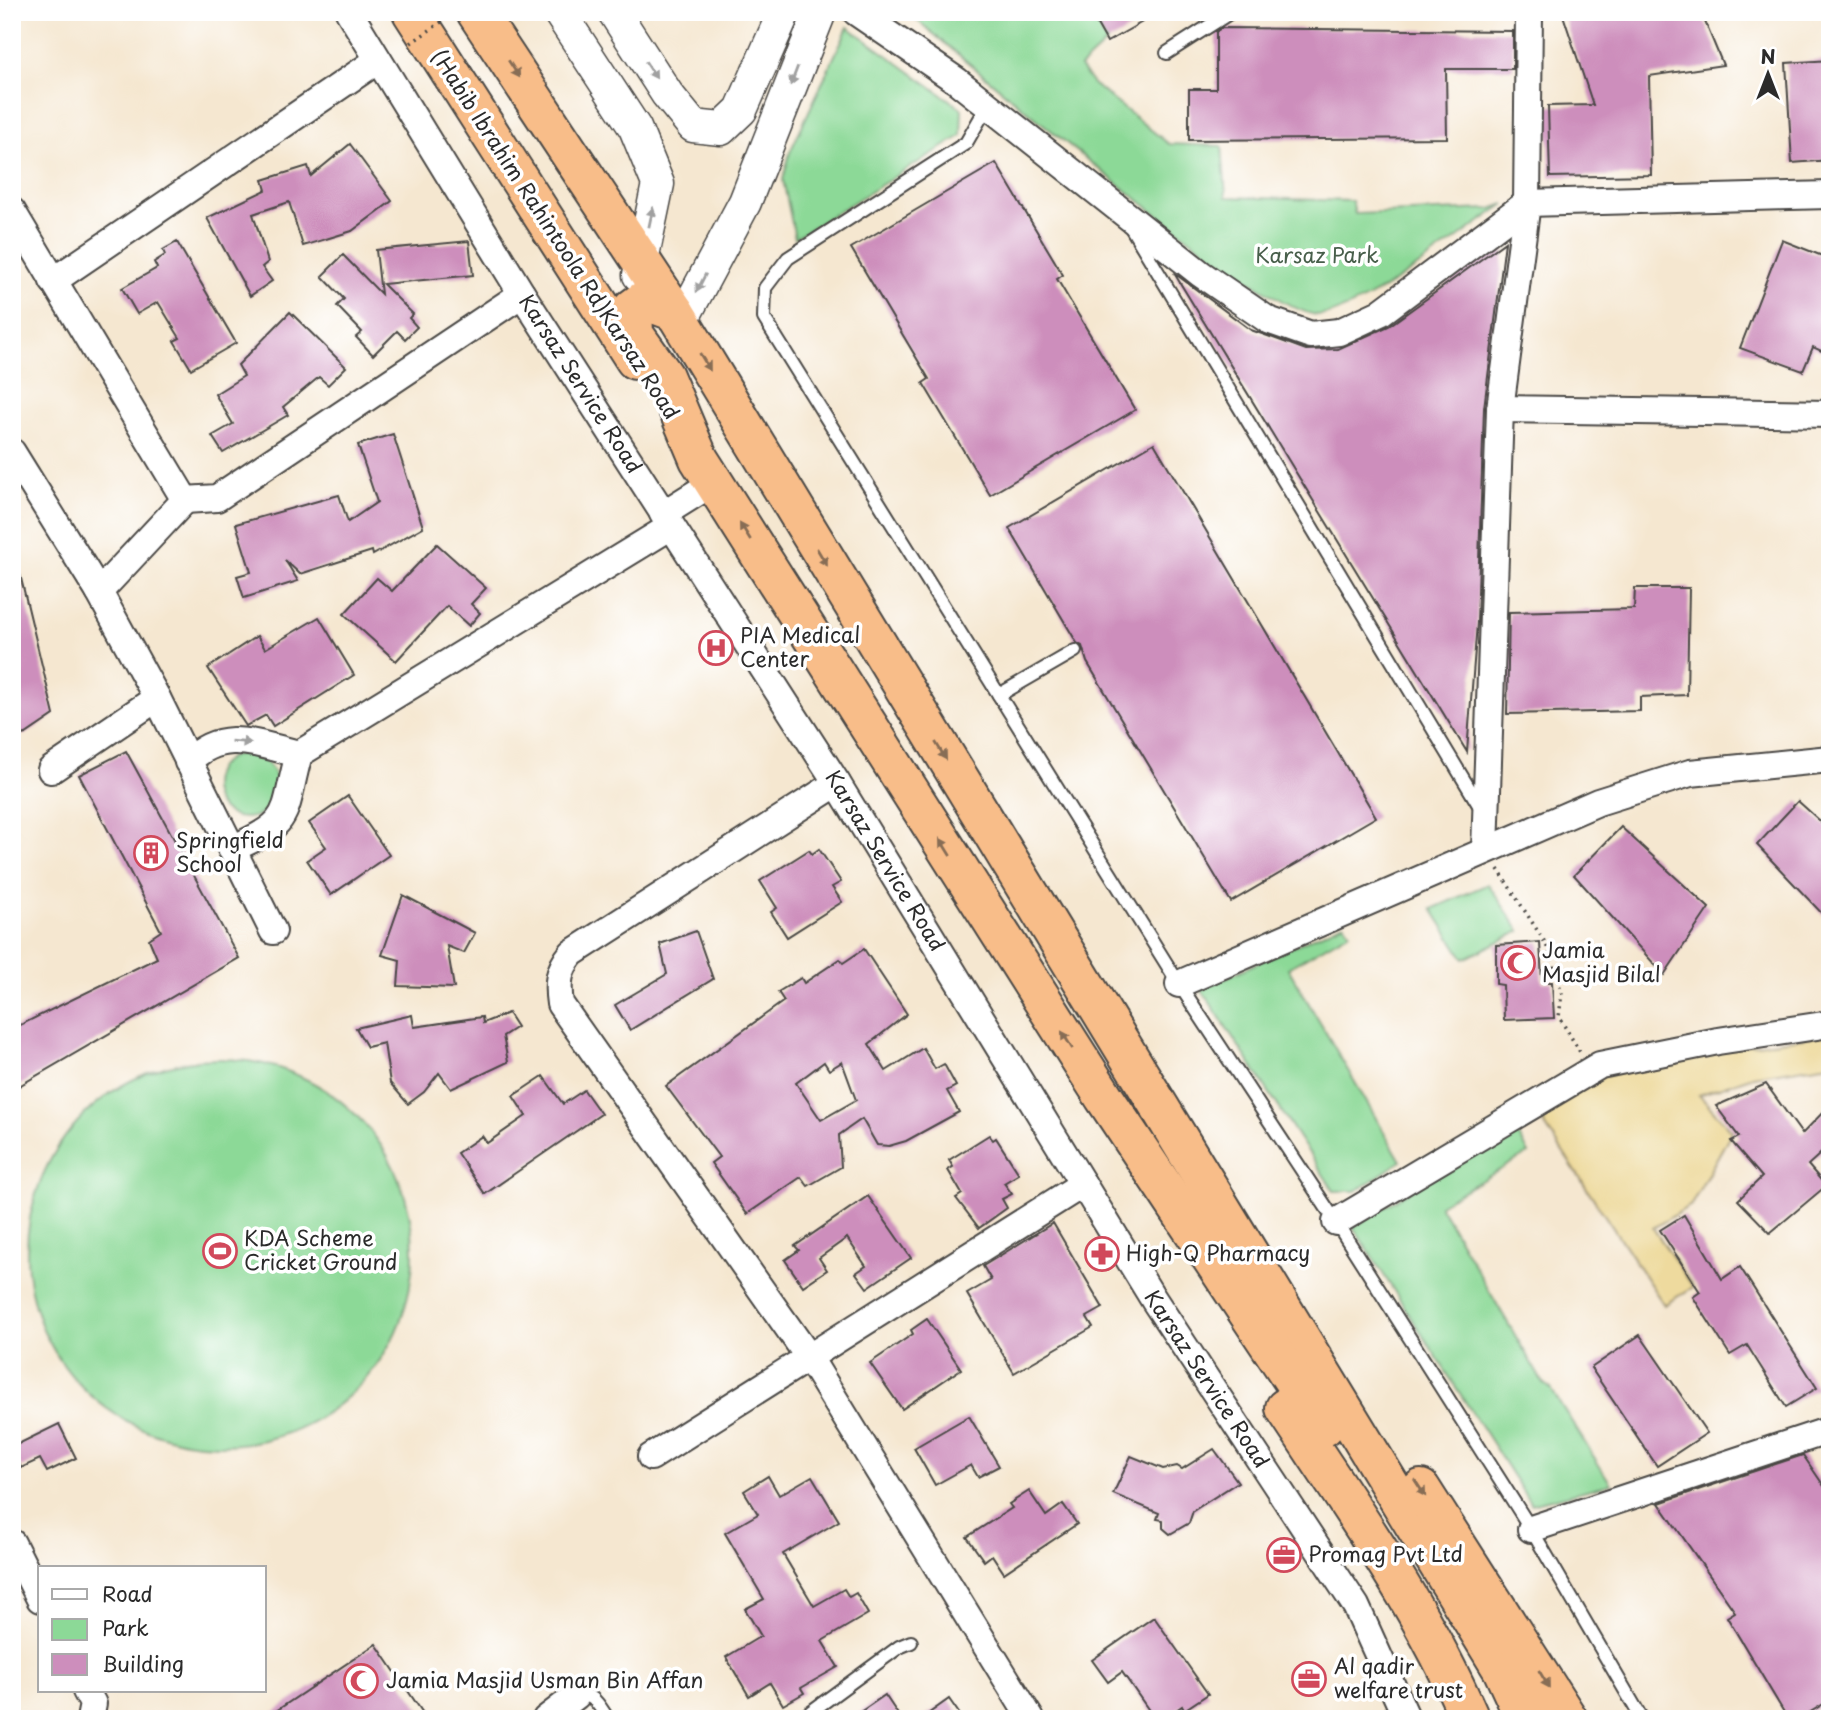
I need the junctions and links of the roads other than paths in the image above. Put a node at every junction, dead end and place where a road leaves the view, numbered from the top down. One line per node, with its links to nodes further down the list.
1 (349, 12): 12 (street, Karsaz Service Road)
2 (476, 12): 18 (highway, one-way to 18)
3 (559, 12): 18 (street, one-way to 3)
4 (614, 12): 5 (street, one-way to 5)
5 (784, 12)
6 (856, 12): 13 (street)
7 (1231, 12): 11 (lane)
8 (1529, 12): 15 (street)
9 (817, 13): 22 (street, one-way to 22)
10 (412, 28): 26 (highway, (Habib Ibrahim Rahintoola Rd)Karsaz Road)
11 (1167, 53)
12 (379, 60): 19 (street); 20 (street, Karsaz Service Road)
13 (988, 105): 16 (street); 31 (lane)
14 (1830, 195): 15 (street)
15 (1527, 203): 16 (street); 23 (street)
16 (1117, 205): 38 (lane)
17 (12, 211): 19 (street)
18 (642, 262): 21 (street); 22 (highway)
19 (52, 281): 27 (street)
20 (522, 294): 27 (street); 28 (street, Karsaz Service Road)
21 (633, 308): 22 (highway); 26 (highway)
22 (678, 317): 45 (highway, one-way to 45)
23 (1500, 409): 24 (street); 38 (street)
24 (1830, 414)
25 (12, 452): 29 (street)
26 (706, 470): 28 (street); 44 (highway, one-way to 26)
27 (185, 500): 29 (street)
28 (667, 521): 33 (street); 37 (street, Karsaz Service Road)
29 (99, 592): 32 (street)
30 (1075, 651): 31 (lane)
31 (999, 695): 42 (lane)
32 (157, 698): 35 (street); 36 (street)
33 (299, 754): 35 (street, one-way to 33); 39 (street)
34 (1830, 759): 40 (street)
35 (188, 762): 39 (street)
36 (51, 770)
37 (837, 783): 46 (street, Karsaz Service Road); 48 (street)
38 (1486, 817): 40 (street)
39 (231, 849): 41 (street)
40 (1485, 850): 42 (street)
41 (273, 931)
42 (1180, 984): 47 (lane)
43 (1830, 1024): 47 (street)
44 (1104, 1097): 63 (highway); 64 (highway)
45 (1162, 1108): 65 (highway); 66 (highway, one-way to 66)
46 (1083, 1184): 48 (street); 62 (street, Karsaz Service Road)
47 (1336, 1222): 51 (lane)
48 (808, 1356): 50 (street); 61 (street)
49 (1830, 1430): 51 (street)
50 (651, 1457)
51 (1531, 1530): 67 (lane)
52 (12, 1543): 53 (street)
53 (38, 1595)
54 (911, 1642): 60 (lane)
55 (87, 1692): 57 (street)
56 (576, 1696): 58 (street); 59 (lane)
57 (90, 1719)
58 (546, 1719)
59 (608, 1719)
60 (801, 1719)
61 (1031, 1719)
62 (1407, 1719)
63 (1470, 1719)
64 (1500, 1719)
65 (1525, 1719)
66 (1568, 1719)
67 (1642, 1719)

